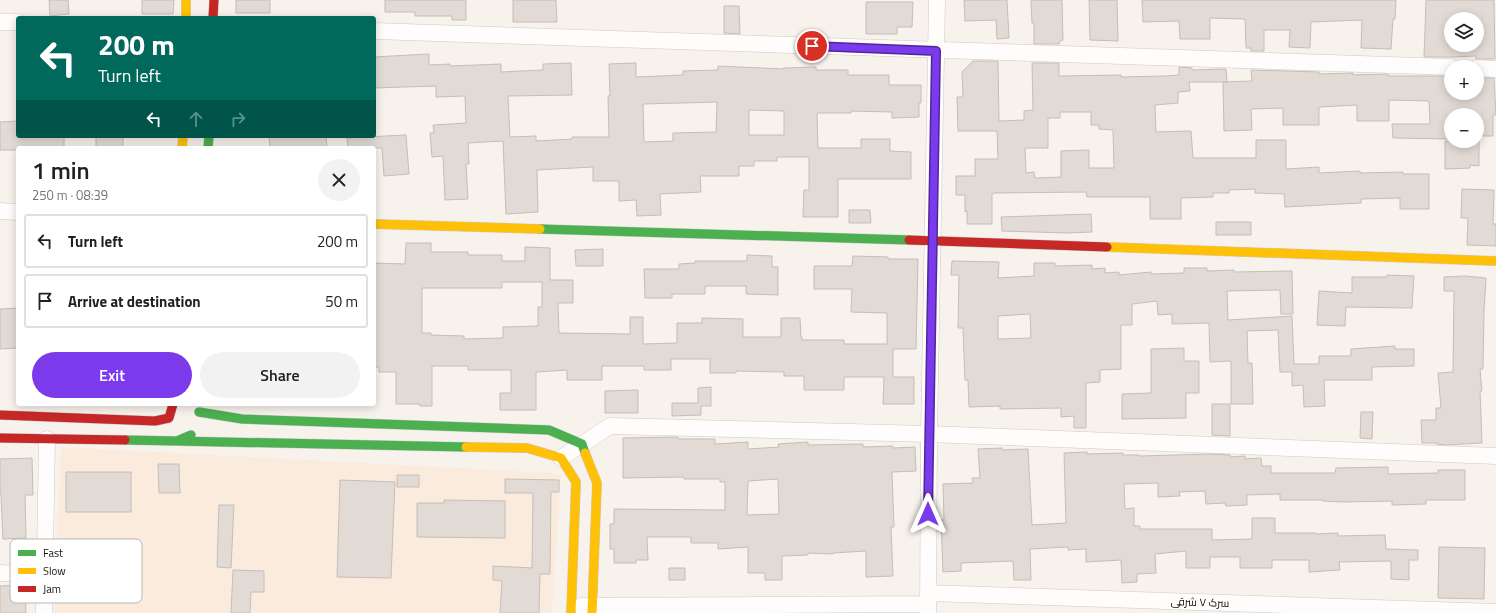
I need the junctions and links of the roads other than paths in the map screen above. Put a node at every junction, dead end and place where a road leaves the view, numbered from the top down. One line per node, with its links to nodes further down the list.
1 (186, 0): 4 (street)
2 (214, 0): 5 (street)
3 (937, 0): 9 (street)
4 (186, 16)
5 (213, 16)
6 (0, 22): 7 (street)
7 (16, 22)
8 (376, 31): 9 (street)
9 (936, 51): 10 (street); 16 (street)
10 (1444, 67)
11 (1484, 68): 12 (street)
12 (1496, 69)
13 (0, 211): 14 (street)
14 (16, 212)
15 (376, 224): 16 (street)
16 (932, 241): 17 (street); 23 (street)
17 (1496, 261)
18 (172, 406): 20 (street)
19 (0, 415): 20 (street)
20 (20, 416): 22 (street)
21 (199, 416): 25 (street); 26 (street)
22 (3, 431): 24 (street)
23 (929, 434): 26 (street); 27 (street); 33 (street)
24 (47, 439): 25 (street); 29 (street)
25 (177, 441): 28 (street)
26 (582, 444): 28 (street); 35 (street)
27 (1496, 456)
28 (561, 458): 34 (street)
29 (46, 539)
30 (0, 573): 31 (street)
31 (10, 573)
32 (45, 603): 37 (street)
33 (928, 603): 35 (street, سرک ۷ شرقی); 36 (street, سرک ۷ شرقی)
34 (571, 609): 35 (street, سرک ۷ شرقی)
35 (592, 609)
36 (1496, 612)
37 (44, 613)

